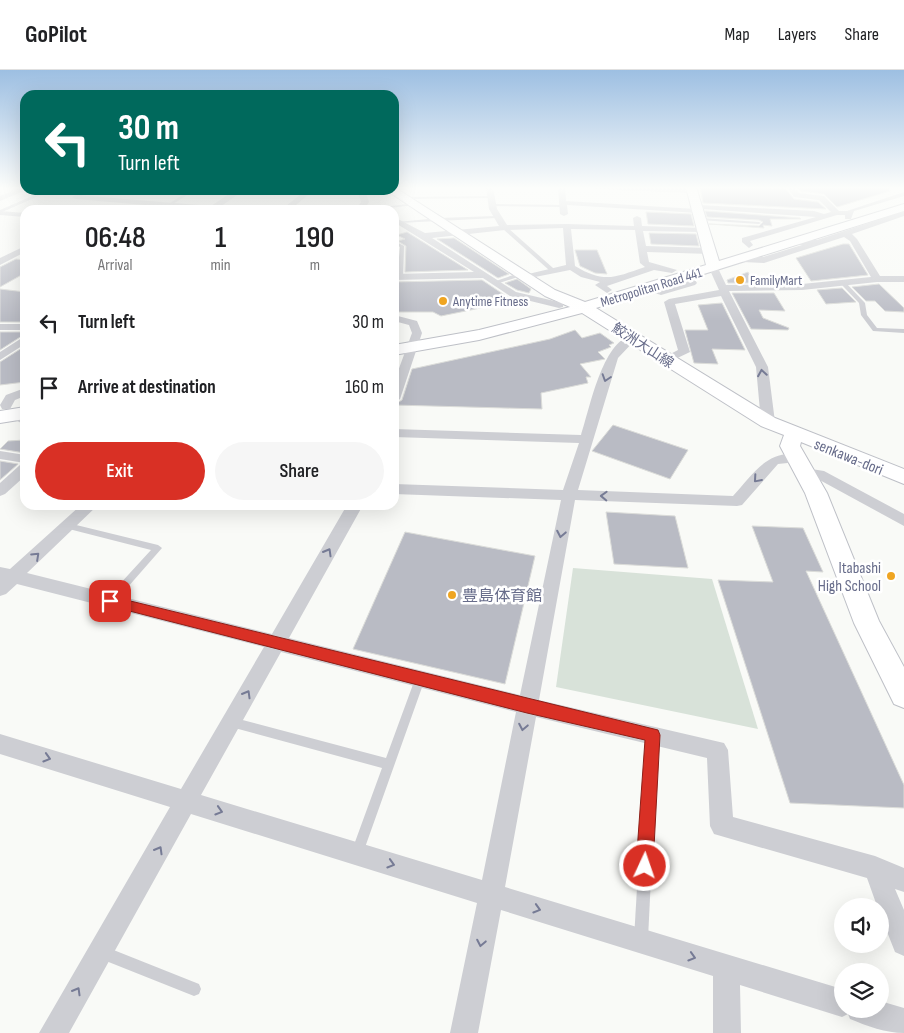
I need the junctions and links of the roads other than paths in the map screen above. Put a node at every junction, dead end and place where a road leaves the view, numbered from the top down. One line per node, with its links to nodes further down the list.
1 (412, 232): 28 (street)
2 (416, 232): 13 (street)
3 (458, 232): 13 (street); 29 (main road, 鮫洲大山線)
4 (509, 232): 26 (lane)
5 (567, 232): 24 (street)
6 (640, 232): 17 (street)
7 (704, 232): 21 (main road)
8 (779, 232): 19 (street)
9 (798, 232): 19 (main road, Metropolitan Road 441)
10 (826, 232): 14 (main road, Metropolitan Road 441)
11 (850, 232): 12 (street)
12 (844, 234): 15 (street); 31 (street)
13 (424, 236): 28 (street)
14 (795, 242): 15 (street); 19 (main road, Metropolitan Road 441)
15 (817, 243): 19 (street)
16 (399, 244): 23 (lane)
17 (644, 249): 21 (street); 25 (street)
18 (0, 252): 20 (street)
19 (746, 252): 21 (main road, Metropolitan Road 441)
20 (20, 254): 22 (street)
21 (712, 259): 27 (main road, Metropolitan Road 441); 36 (street); 37 (main road, Metropolitan Road 441)
22 (0, 262)
23 (399, 265)
24 (571, 266): 26 (street); 35 (street)
25 (653, 267): 27 (street); 35 (street)
26 (551, 269): 29 (street)
27 (672, 270): 35 (main road, Metropolitan Road 441)
28 (481, 275): 30 (street); 33 (street)
29 (524, 275): 33 (lane); 37 (main road, 鮫洲大山線)
30 (399, 277)
31 (877, 279): 32 (street); 34 (street)
32 (904, 279)
33 (496, 282): 37 (street)
34 (844, 284): 36 (street); 41 (lane)
35 (608, 285): 37 (main road, Metropolitan Road 441)
36 (724, 290): 48 (street); 52 (street, one-way to 36)
37 (570, 304): 42 (main road, 鮫洲大山線); 44 (main road, Metropolitan Road 441); 44 (main road, Metropolitan Road 441)
38 (399, 320): 44 (street)
39 (20, 327): 40 (street)
40 (0, 328)
41 (904, 331)
42 (632, 338): 48 (main road, 鮫洲大山線); 55 (street, one-way to 55)
43 (399, 341): 44 (main road, Metropolitan Road 441)
44 (414, 342): 46 (main road, Metropolitan Road 441); 49 (street)
45 (20, 343): 47 (street)
46 (399, 348)
47 (0, 357)
48 (665, 360): 52 (main road, 鮫洲大山線)
49 (399, 385)
50 (20, 394): 51 (street)
51 (13, 412)
52 (768, 422): 54 (main road, 鮫洲大山線)
53 (399, 432): 55 (street)
54 (794, 433): 58 (main road); 60 (main road, senkawa-dori)
55 (586, 439): 63 (street)
56 (0, 455): 57 (street)
57 (20, 458)
58 (801, 466): 63 (street, one-way to 63); 66 (street); 73 (main road)
59 (20, 473): 62 (street)
60 (904, 477)
61 (399, 488): 63 (street)
62 (0, 491)
63 (569, 495): 74 (street, one-way to 74)
64 (85, 510): 67 (street)
65 (352, 510): 71 (street, one-way to 65)
66 (904, 521)
67 (68, 526): 68 (street, one-way to 67); 70 (lane)
68 (7, 575): 69 (street); 70 (street)
69 (0, 589)
70 (110, 601): 71 (street)
71 (276, 643): 72 (street); 75 (street, one-way to 71)
72 (420, 679): 74 (street); 78 (lane)
73 (904, 695)
74 (527, 706): 76 (street); 83 (street, one-way to 83)
75 (231, 722): 78 (lane); 79 (street)
76 (652, 735): 81 (street); 84 (lane)
77 (0, 744): 79 (street, one-way to 79)
78 (389, 764): 80 (lane)
79 (187, 801): 80 (street, one-way to 80); 86 (street, one-way to 79)
80 (357, 854): 83 (street, one-way to 83)
81 (875, 868): 82 (street); 85 (street)
82 (904, 880)
83 (490, 895): 84 (street, one-way to 84); 93 (street, one-way to 93)
84 (640, 941): 87 (street, one-way to 87)
85 (904, 943)
86 (100, 951): 88 (lane); 92 (street, one-way to 86)
87 (726, 967): 89 (street); 94 (street)
88 (194, 989)
89 (834, 1001)
90 (889, 1018): 91 (street)
91 (904, 1022)
92 (53, 1033)
93 (464, 1033)
94 (727, 1033)

